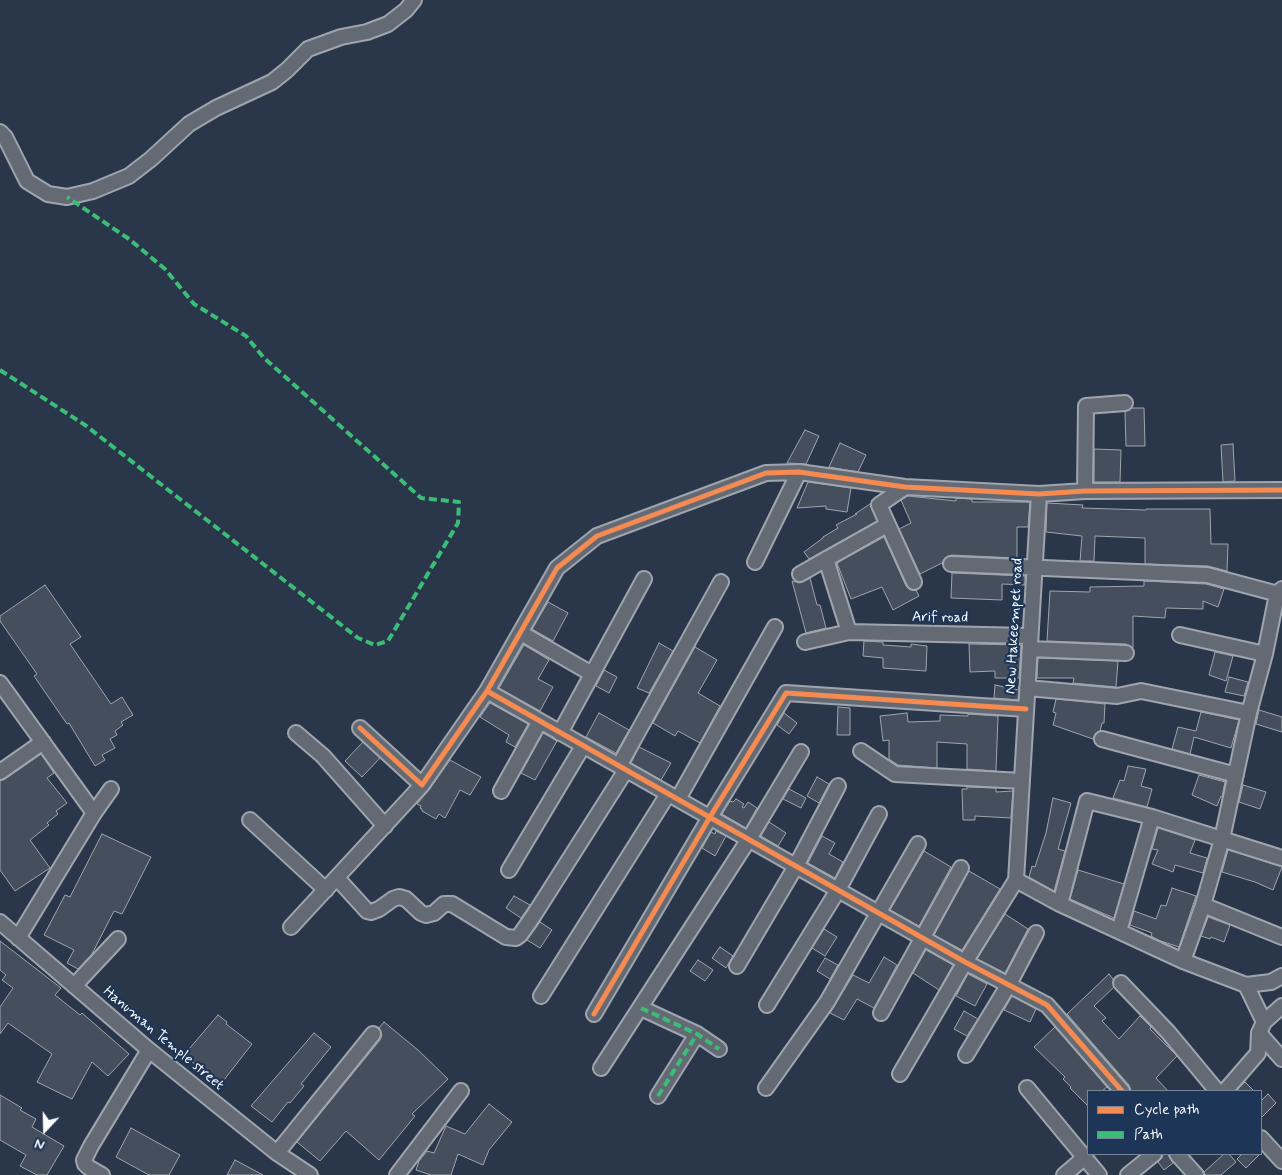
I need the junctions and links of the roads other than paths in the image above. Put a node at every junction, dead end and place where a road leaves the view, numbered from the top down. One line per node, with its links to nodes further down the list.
1 (414, 0): 2 (street)
2 (0, 132)
3 (1125, 403): 7 (street)
4 (799, 472): 5 (street); 11 (street); 20 (street)
5 (905, 487): 8 (street); 9 (street)
6 (1282, 490): 7 (street)
7 (1085, 491): 8 (street)
8 (1039, 494): 13 (street, New Hakeempet road)
9 (887, 525): 10 (street); 17 (street)
10 (826, 559): 14 (street); 21 (street)
11 (755, 562)
12 (951, 564): 13 (street)
13 (1034, 567): 18 (street); 24 (street, New Hakeempet road)
14 (800, 574)
15 (644, 579): 27 (street)
16 (721, 582): 42 (street)
17 (914, 582)
18 (1280, 593): 26 (street)
19 (775, 627): 50 (street)
20 (521, 632): 27 (street); 30 (street)
21 (849, 632): 23 (street, Arif road); 24 (street, Arif road)
22 (1180, 635): 26 (street)
23 (805, 642)
24 (1030, 642): 25 (street, Arif road); 29 (street, New Hakeempet road)
25 (1126, 653)
26 (1265, 654): 32 (street)
27 (592, 674): 36 (street)
28 (0, 683): 38 (street)
29 (1027, 688): 31 (street, New Hakeempet road); 32 (street)
30 (487, 691): 33 (street); 46 (street)
31 (1026, 709): 45 (street, New Hakeempet road); 53 (street)
32 (1249, 714): 44 (street)
33 (540, 721): 36 (street); 49 (street)
34 (360, 728): 46 (street)
35 (296, 733): 56 (street)
36 (560, 733): 39 (street)
37 (1102, 740): 44 (street)
38 (43, 742): 43 (street); 51 (street)
39 (583, 746): 42 (street); 63 (street)
40 (861, 751): 45 (street)
41 (801, 752): 57 (street)
42 (623, 768): 50 (street); 64 (street)
43 (0, 772)
44 (1236, 775): 58 (street)
45 (1022, 781): 65 (street, New Hakeempet road)
46 (422, 786): 56 (street)
47 (838, 786): 61 (street)
48 (111, 790): 51 (street)
49 (501, 791)
50 (673, 797): 53 (street); 87 (street)
51 (94, 813): 77 (street)
52 (878, 814): 67 (street)
53 (710, 817): 57 (street); 92 (street)
54 (1152, 817): 58 (street); 68 (street); 73 (street)
55 (250, 820): 66 (street)
56 (385, 826): 64 (street)
57 (749, 839): 61 (street); 90 (street)
58 (1222, 839): 60 (street); 69 (street)
59 (918, 844): 70 (street)
60 (1281, 854)
61 (796, 866): 67 (street); 81 (street)
62 (961, 868): 75 (street)
63 (509, 870)
64 (337, 878): 66 (street)
65 (1012, 888): 68 (street); 80 (street)
66 (326, 890): 72 (street)
67 (838, 890): 70 (street); 88 (street)
68 (1060, 904): 73 (street)
69 (1203, 905): 76 (street); 79 (street)
70 (879, 913): 75 (street); 102 (street)
71 (0, 922): 77 (street, Hanuman Temple street)
72 (291, 927)
73 (1119, 931): 79 (street)
74 (1036, 933): 84 (street)
75 (922, 937): 80 (street); 91 (street)
76 (1282, 937)
77 (18, 938): 85 (street, Hanuman Temple street)
78 (118, 939): 85 (street)
79 (1184, 961): 86 (street)
80 (965, 962): 84 (street); 101 (street)
81 (737, 966)
82 (1282, 976): 86 (street)
83 (1121, 983): 105 (street)
84 (1009, 984): 98 (street); 104 (street)
85 (74, 986): 97 (street, Hanuman Temple street)
86 (1248, 991): 93 (street)
87 (541, 996)
88 (768, 1005)
89 (1282, 1006): 93 (street)
90 (641, 1008): 95 (street); 100 (street)
91 (881, 1013)
92 (594, 1014)
93 (1260, 1022): 99 (street); 106 (street)
94 (373, 1034): 110 (street)
95 (697, 1034): 96 (street); 108 (street)
96 (719, 1049)
97 (149, 1050): 110 (street, Hanuman Temple street); 115 (street)
98 (966, 1055)
99 (1282, 1059)
100 (601, 1068)
101 (900, 1074)
102 (766, 1088)
103 (1026, 1088): 113 (street)
104 (1121, 1090)
105 (1216, 1090)
106 (1226, 1090)
107 (461, 1091): 117 (street)
108 (658, 1096)
109 (1262, 1139): 114 (street)
110 (276, 1153): 116 (street, Hanuman Temple street)
111 (1153, 1155): 120 (street)
112 (1178, 1155): 121 (street)
113 (1084, 1158): 118 (street); 119 (street)
114 (1282, 1161)
115 (102, 1175)
116 (310, 1175)
117 (396, 1175)
118 (1064, 1175)
119 (1099, 1175)
120 (1128, 1175)
121 (1196, 1175)

